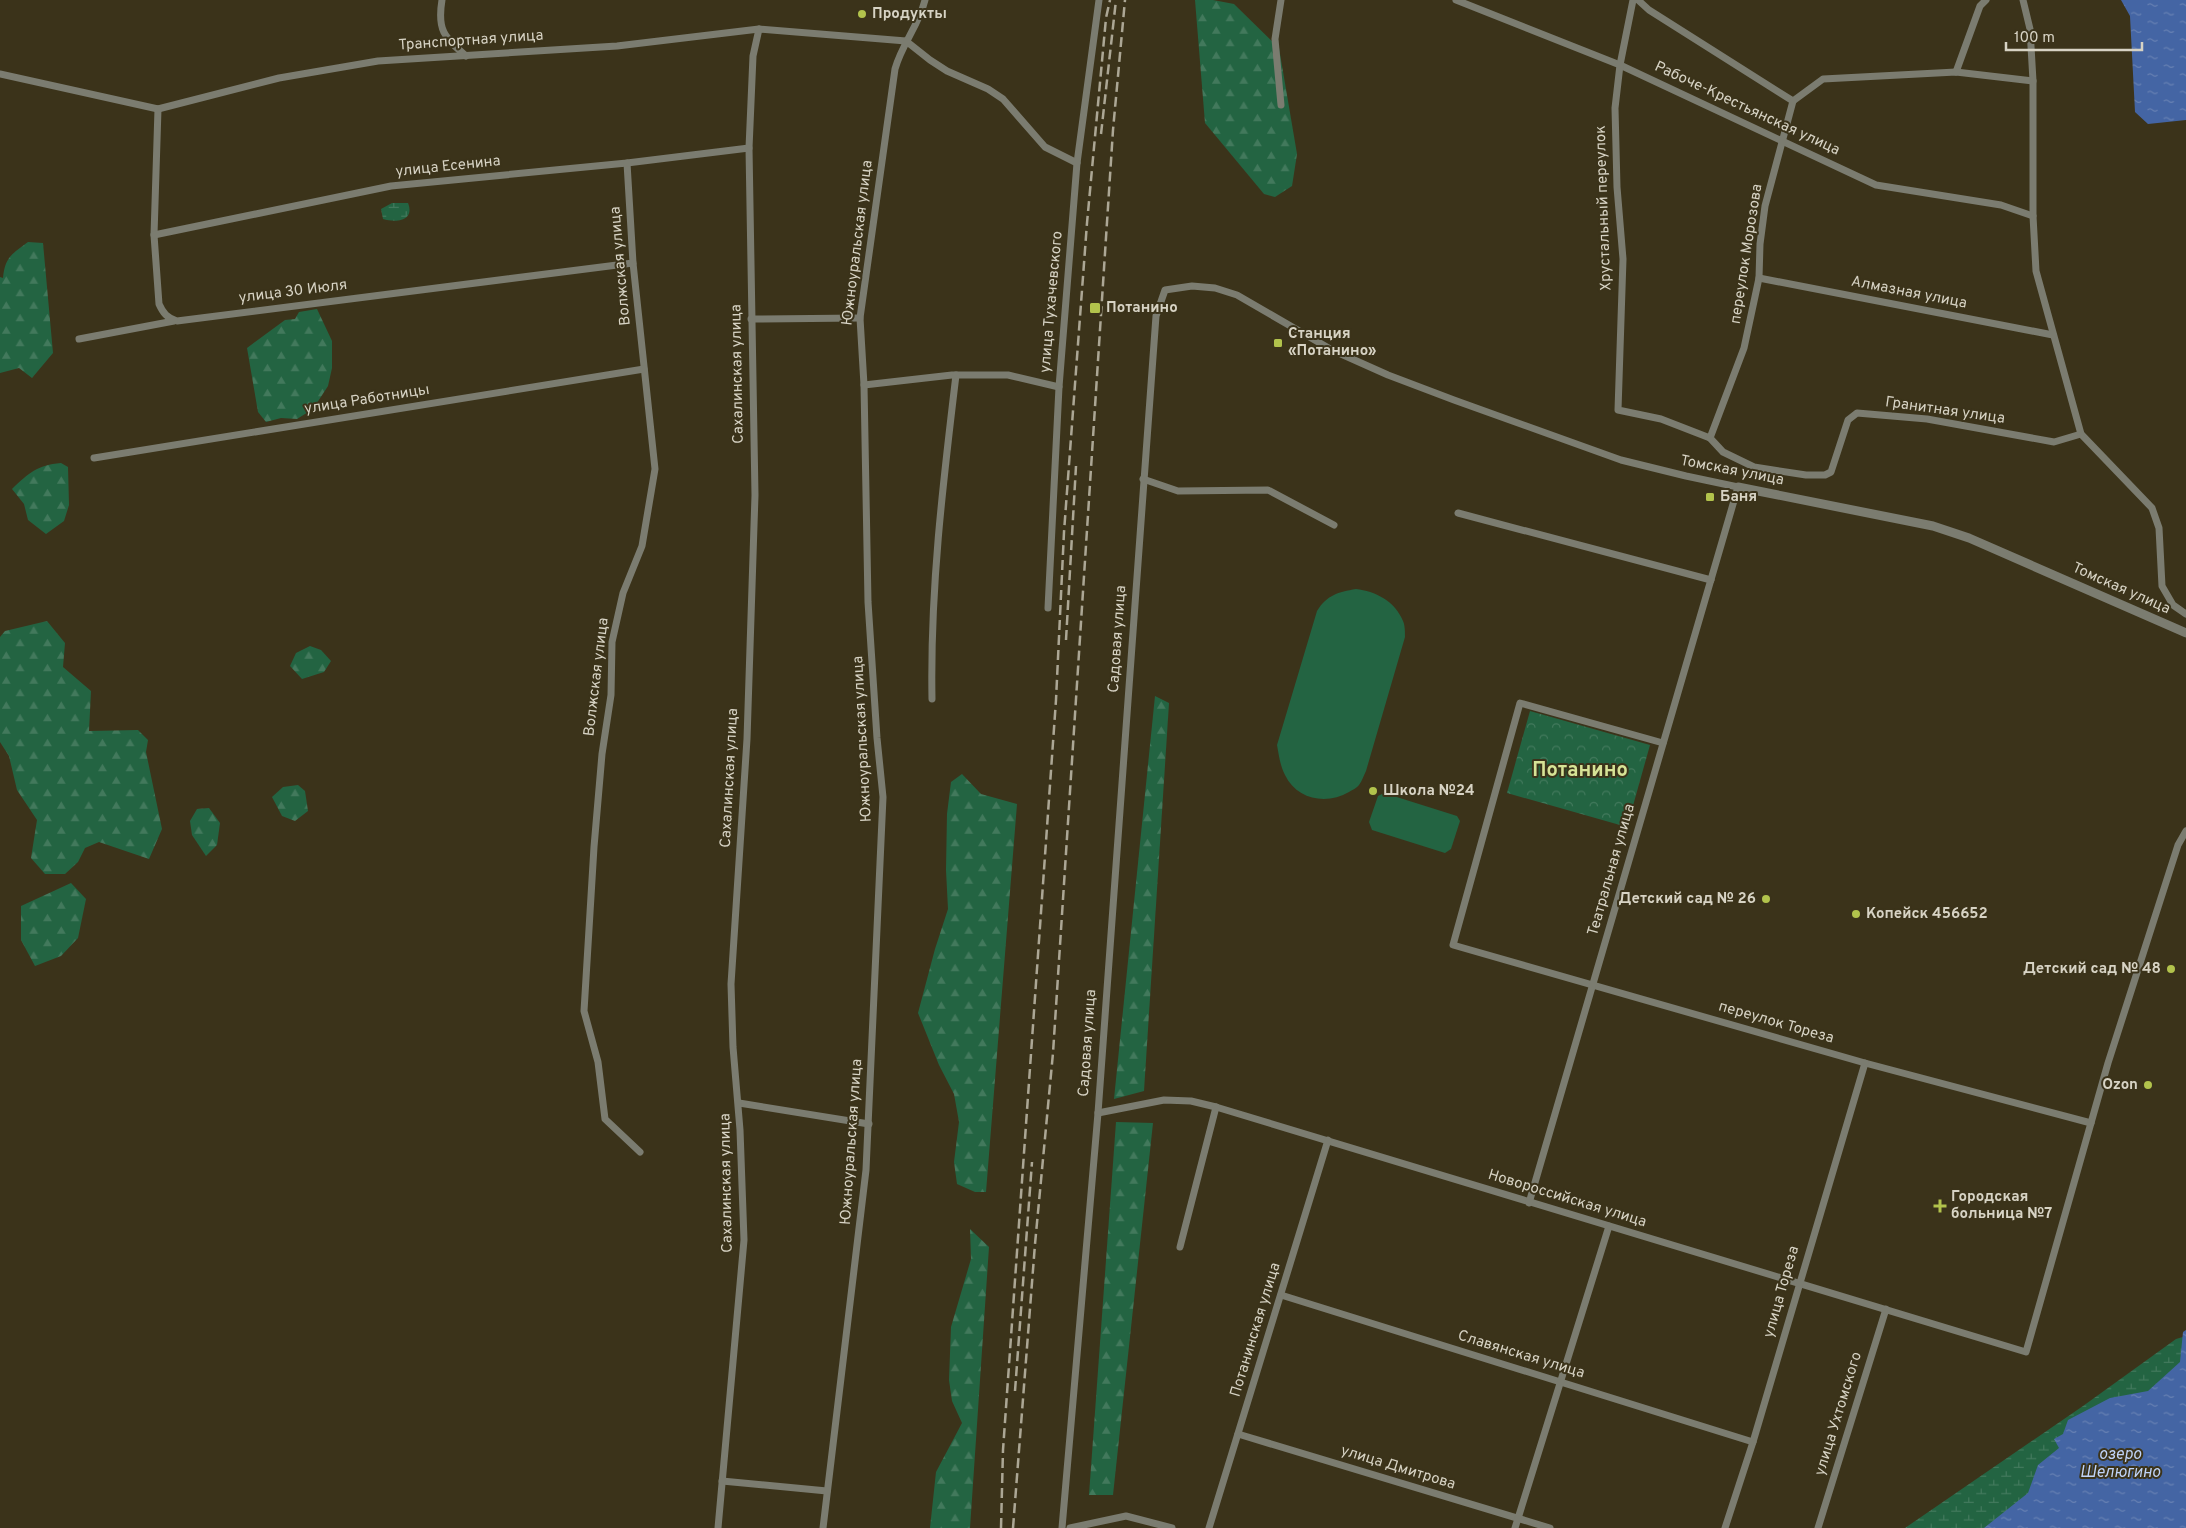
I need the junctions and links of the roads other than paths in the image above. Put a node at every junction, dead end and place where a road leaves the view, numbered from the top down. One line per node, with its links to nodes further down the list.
1 (442, 0): 12 (street)
2 (925, 0): 11 (street)
3 (1099, 0): 23 (street, улица Тухачевского)
4 (1281, 0): 18 (street)
5 (1456, 0): 13 (street, Рабоче-Крестьянская улица)
6 (1633, 0): 13 (street, Хрустальный переулок)
7 (1638, 0): 17 (street)
8 (1986, 0): 14 (street)
9 (2023, 0): 16 (street)
10 (759, 29): 11 (street, Транспортная улица); 12 (street, Транспортная улица); 21 (street, Сахалинская улица)
11 (906, 41): 23 (street); 29 (street, Южноуральская улица)
12 (466, 56): 19 (street, Транспортная улица)
13 (1620, 65): 20 (street, Рабоче-Крестьянская улица); 38 (street, Хрустальный переулок)
14 (1956, 72): 16 (street); 17 (street)
15 (0, 74): 19 (street, Транспортная улица)
16 (2033, 81): 24 (street)
17 (1793, 100): 20 (street, переулок Морозова)
18 (1281, 105)
19 (158, 109): 25 (street)
20 (1784, 141): 24 (street, Рабоче-Крестьянская улица); 27 (street, переулок Морозова)
21 (749, 148): 22 (street, улица Есенина); 28 (street, Сахалинская улица)
22 (627, 163): 25 (street, улица Есенина); 26 (street, Волжская улица)
23 (1077, 163): 37 (street, улица Тухачевского)
24 (2034, 216): 32 (street)
25 (154, 235): 31 (street)
26 (633, 263): 31 (street, улица 30 Июля); 34 (street, Волжская улица)
27 (1759, 278): 32 (street, Алмазная улица); 40 (street, переулок Морозова)
28 (751, 318): 29 (street); 55 (street, Сахалинская улица)
29 (860, 318): 36 (street, Южноуральская улица)
30 (1279, 320): 42 (street, Садовая улица); 43 (street, Томская улица)
31 (177, 321): 33 (street, улица 30 Июля)
32 (2054, 335): 39 (street)
33 (79, 339)
34 (644, 369): 41 (street, улица Работницы); 61 (street, Волжская улица)
35 (956, 375): 36 (street); 37 (street); 50 (street)
36 (864, 385): 59 (street, Южноуральская улица)
37 (1059, 387): 47 (street, улица Тухачевского)
38 (1618, 410): 40 (street, Гранитная улица)
39 (2081, 434): 40 (street, Гранитная улица); 48 (street)
40 (1710, 438)
41 (94, 458)
42 (1143, 479): 45 (street); 57 (street, Садовая улица)
43 (1738, 487): 46 (street, Театральная улица); 49 (street, Томская улица)
44 (1458, 514): 46 (street)
45 (1334, 525)
46 (1711, 580): 51 (street, Театральная улица)
47 (1048, 608)
48 (2186, 614)
49 (2186, 633)
50 (932, 698)
51 (1663, 743): 53 (street, Театральная улица); 53 (street, переулок Тореза)
52 (2186, 831): 58 (street)
53 (1593, 985): 54 (street, переулок Тореза); 62 (street, Театральная улица)
54 (1865, 1063): 58 (street, переулок Тореза); 65 (street, улица Тореза)
55 (739, 1103): 59 (street); 71 (street, Сахалинская улица)
56 (1216, 1107): 57 (street, Новороссийская улица); 60 (street, Новороссийская улица); 64 (street)
57 (1098, 1113): 76 (street, Садовая улица)
58 (2091, 1123): 67 (street, Новороссийская улица)
59 (869, 1124): 72 (street, Южноуральская улица)
60 (1328, 1140): 62 (street, Новороссийская улица); 66 (street, Потанинская улица)
61 (640, 1152)
62 (1529, 1203): 63 (street, Новороссийская улица)
63 (1609, 1226): 65 (street, Новороссийская улица); 68 (street)
64 (1180, 1247)
65 (1799, 1282): 67 (street, Новороссийская улица); 70 (street, улица Тореза)
66 (1281, 1295): 68 (street, Славянская улица); 69 (street, Потанинская улица)
67 (1886, 1309): 83 (street, улица Ухтомского)
68 (1561, 1382): 70 (street, Славянская улица); 73 (street)
69 (1238, 1434): 73 (street, улица Дмитрова); 79 (street, Потанинская улица)
70 (1753, 1442): 82 (street, улица Тореза)
71 (722, 1481): 72 (street); 74 (street, Сахалинская улица)
72 (827, 1491): 75 (street, Южноуральская улица)
73 (1518, 1518): 80 (street); 81 (street, улица Дмитрова)
74 (718, 1528)
75 (823, 1528)
76 (1062, 1528)
77 (1070, 1528): 78 (street)
78 (1172, 1528)
79 (1209, 1528)
80 (1515, 1528)
81 (1550, 1528)
82 (1725, 1528)
83 (1818, 1528)

